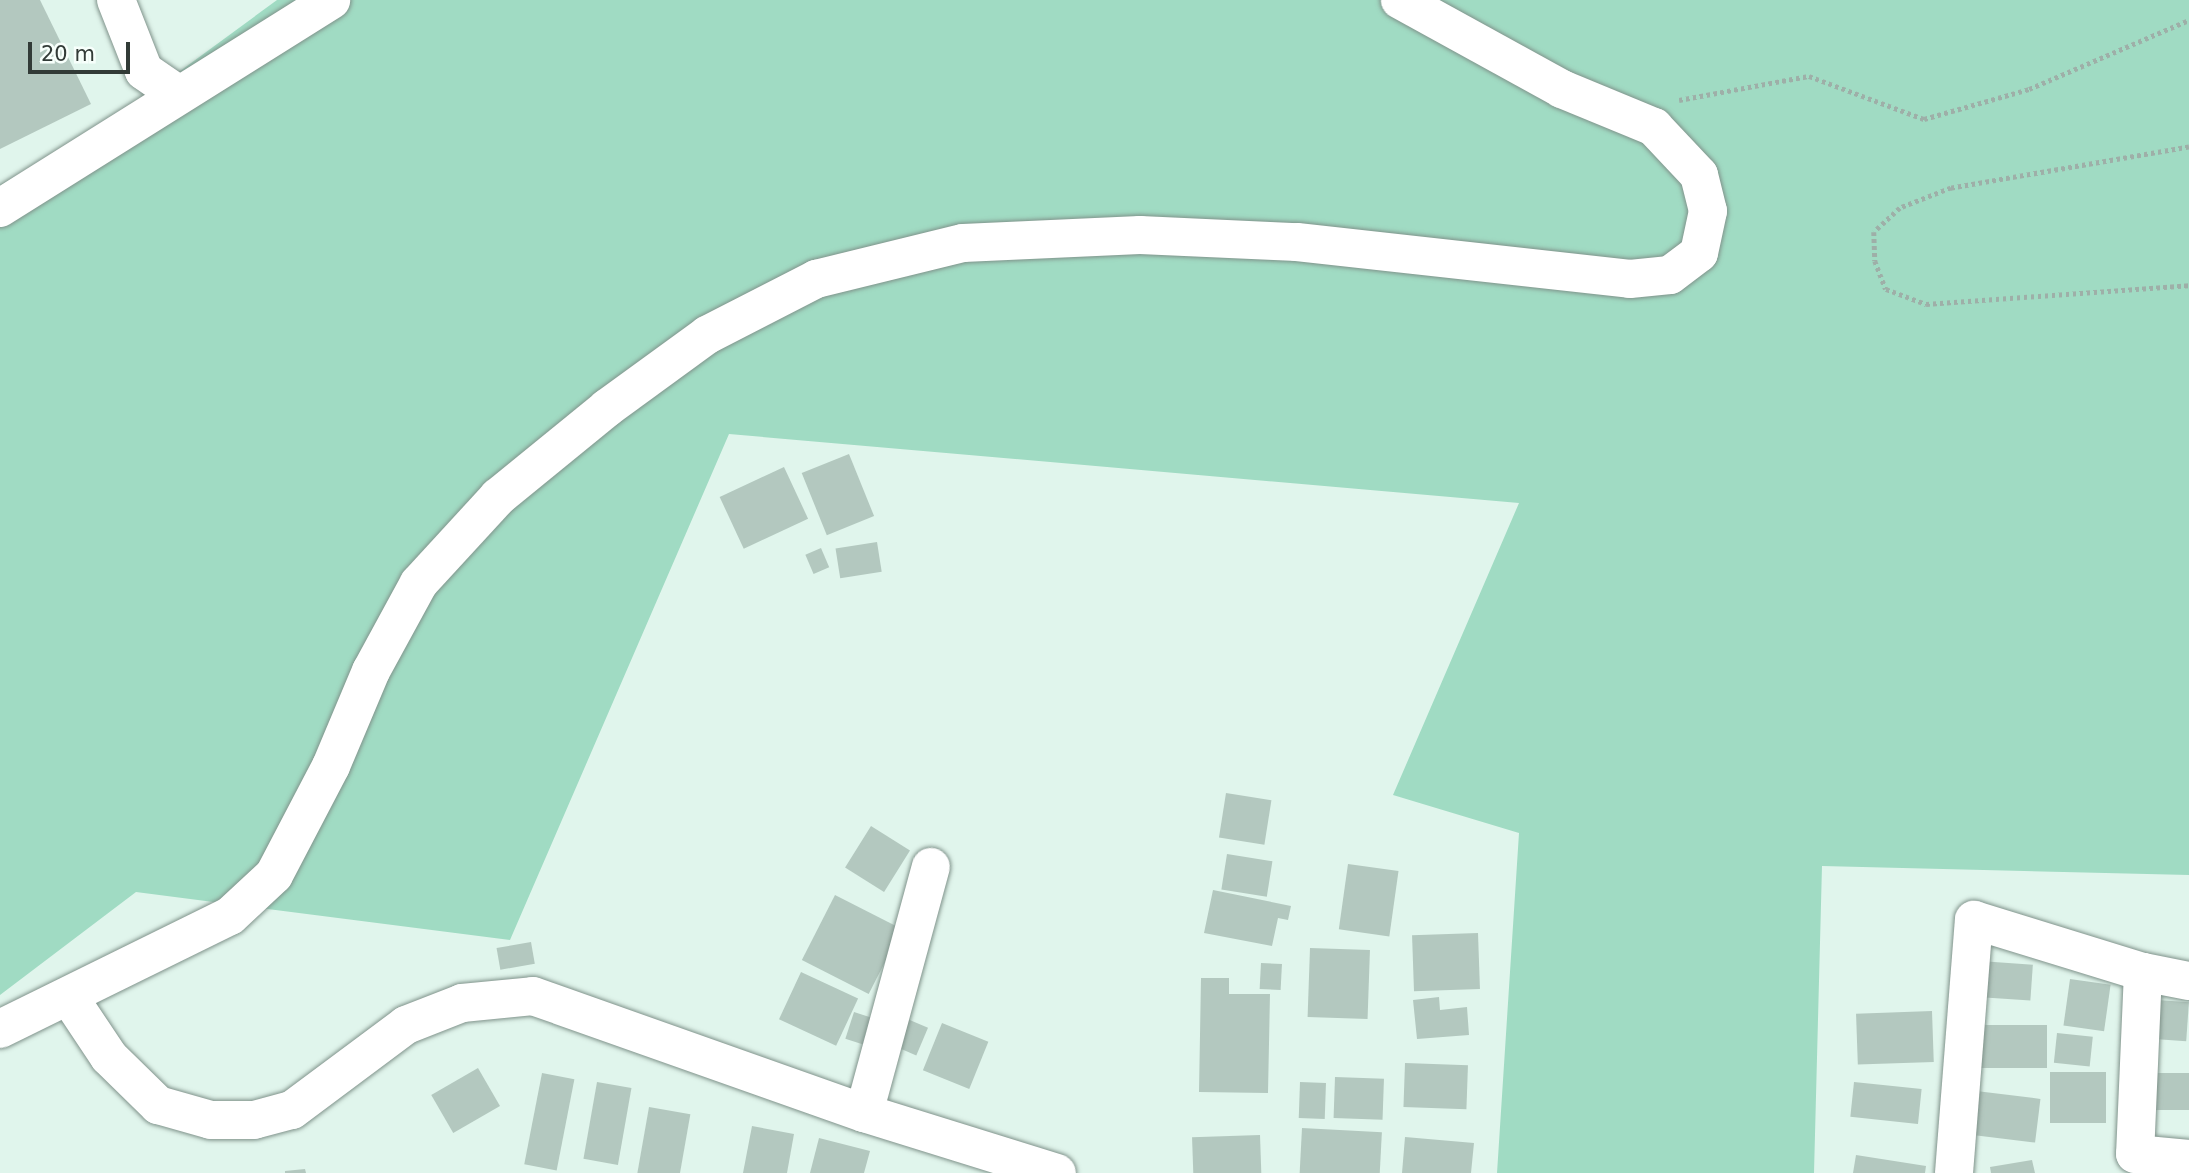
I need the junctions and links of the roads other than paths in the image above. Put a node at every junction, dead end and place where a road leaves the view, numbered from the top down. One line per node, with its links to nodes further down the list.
1 (116, 0): 4 (street)
2 (331, 0): 4 (street)
3 (1400, 0): 9 (street)
4 (179, 95): 5 (street)
5 (0, 208)
6 (931, 867): 11 (street)
7 (2143, 972): 8 (street); 12 (street); 14 (street)
8 (2189, 981)
9 (69, 997): 10 (street); 11 (street)
10 (0, 1029)
11 (864, 1113): 13 (street)
12 (2189, 1159)
13 (1057, 1173)
14 (1954, 1173)

